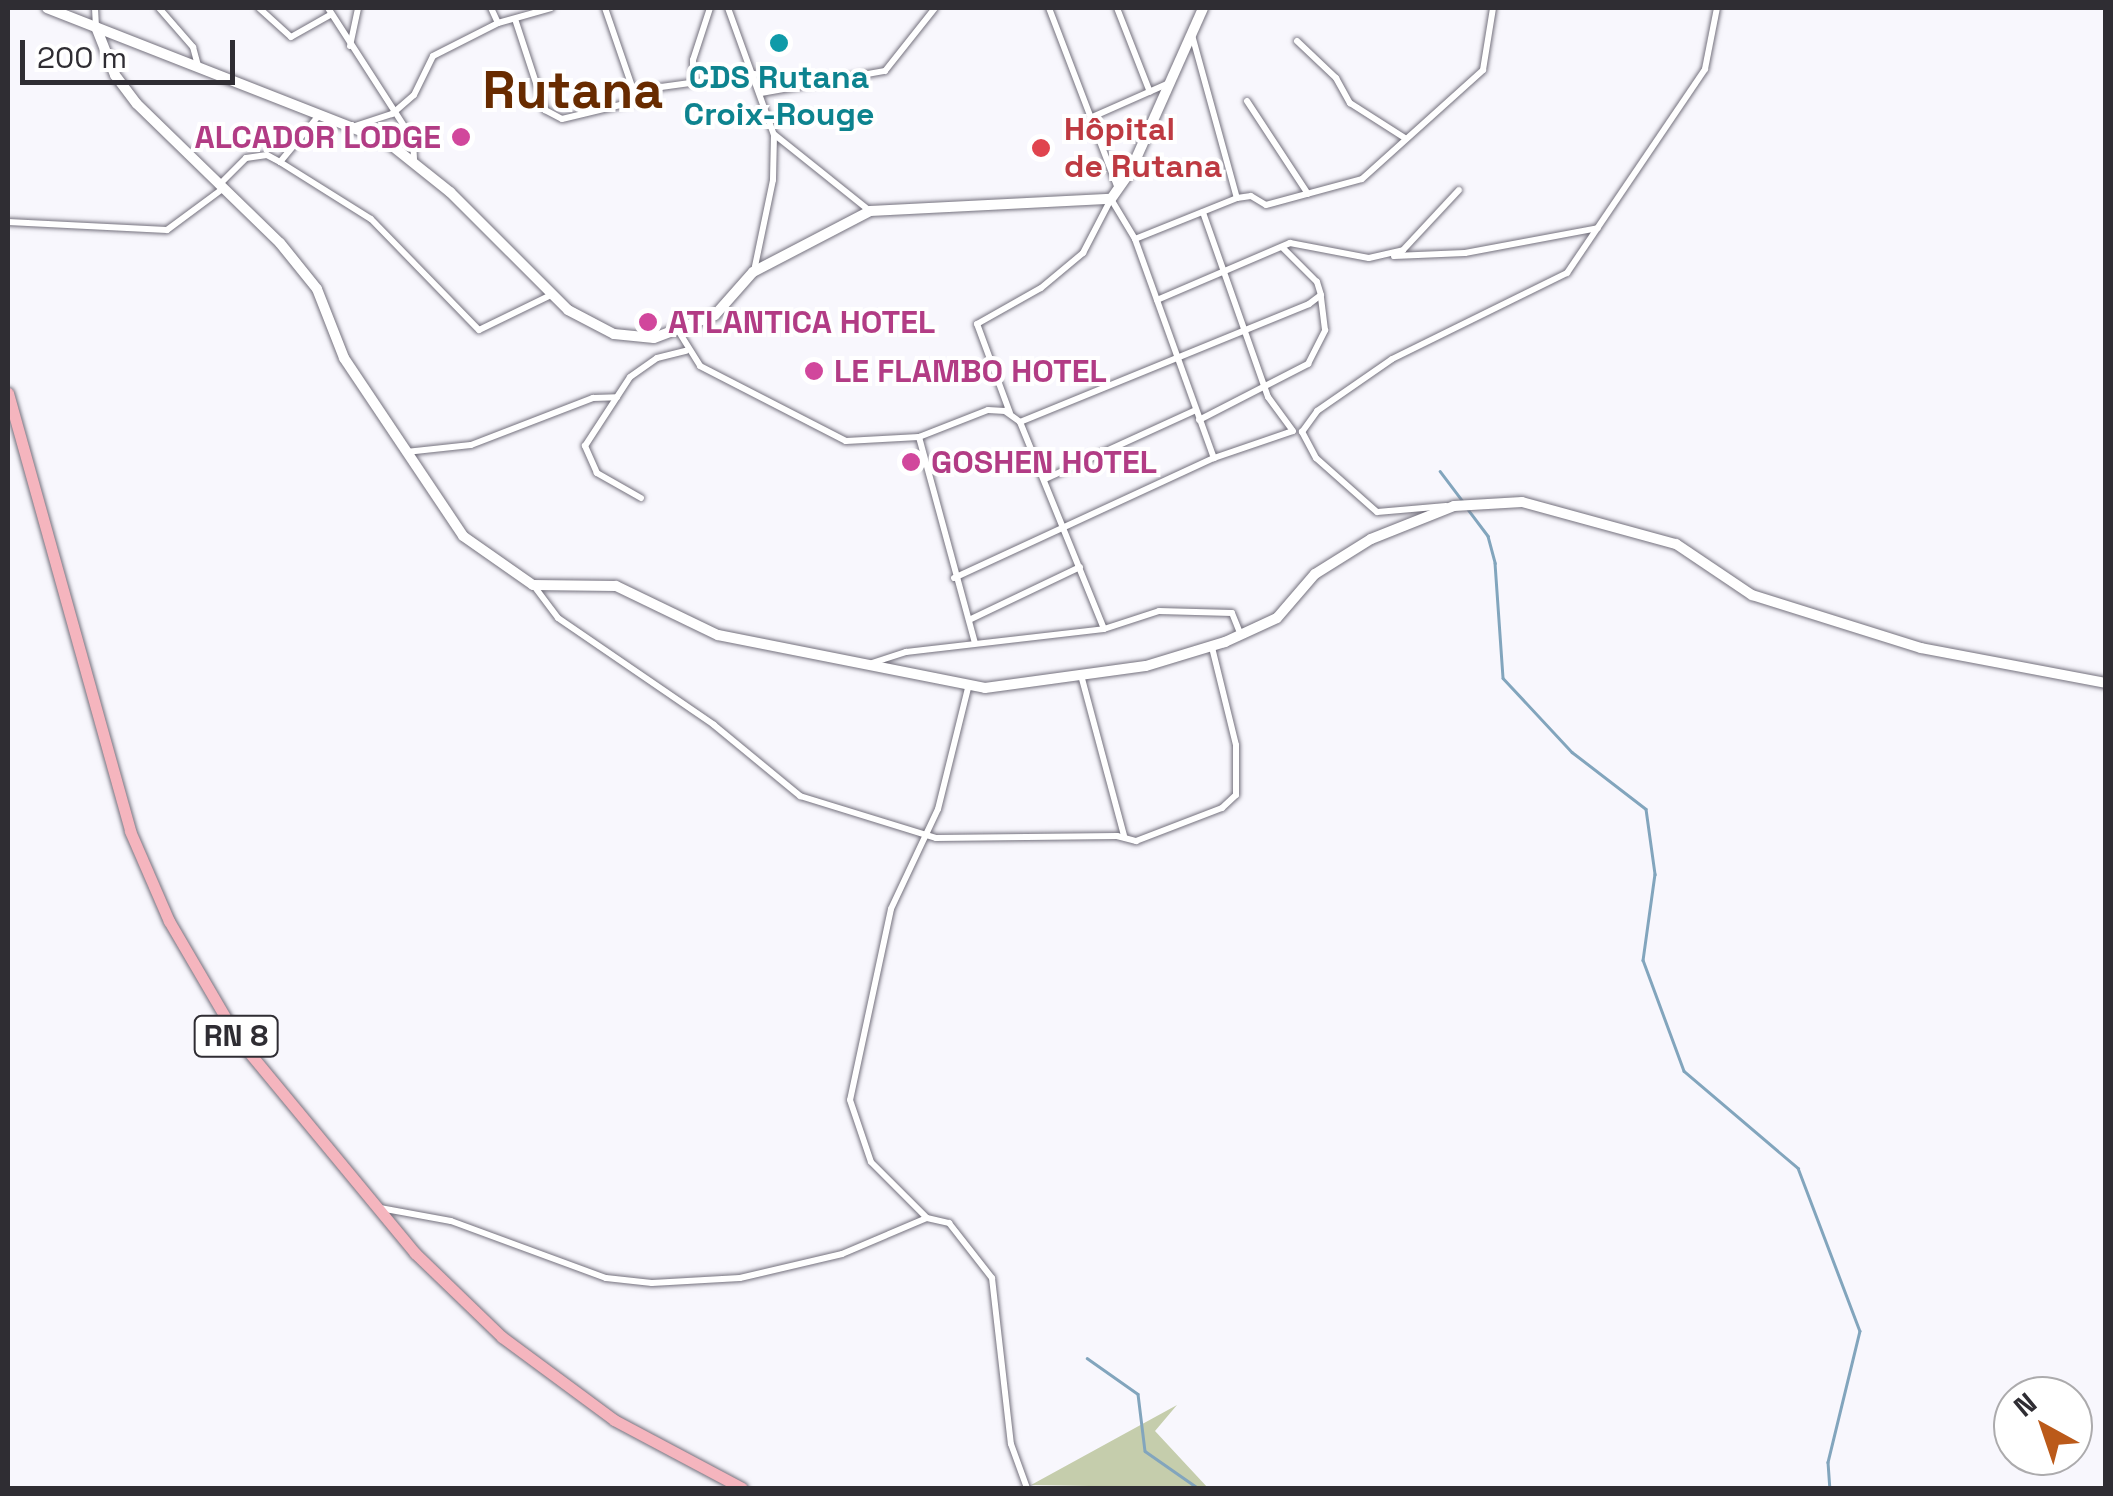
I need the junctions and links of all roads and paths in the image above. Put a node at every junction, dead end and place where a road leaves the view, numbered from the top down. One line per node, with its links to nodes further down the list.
1 (47, 8): 20 (street)
2 (96, 8): 20 (street)
3 (159, 8): 24 (street)
4 (259, 8): 17 (street)
5 (358, 8): 23 (street)
6 (492, 8): 19 (street)
7 (551, 8): 18 (street)
8 (605, 8): 31 (street)
9 (710, 8): 26 (street)
10 (728, 8): 25 (street)
11 (934, 8): 29 (street)
12 (1050, 8): 34 (street)
13 (1118, 8): 28 (street)
14 (1203, 8): 21 (street)
15 (1493, 8): 37 (street)
16 (1717, 8): 48 (street)
17 (329, 11): 23 (street)
18 (515, 18): 19 (street); 31 (street)
19 (498, 23): 33 (street)
20 (96, 27): 24 (street); 40 (street)
21 (1192, 34): 27 (street); 44 (street)
22 (1297, 40): 37 (street)
23 (350, 47): 33 (street)
24 (198, 66): 32 (street)
25 (754, 74): 26 (street); 29 (street)
26 (693, 83): 31 (street)
27 (1170, 83): 28 (street); 43 (street)
28 (1150, 92): 34 (street)
29 (760, 93): 36 (street)
30 (1247, 101): 42 (street)
31 (637, 102)
32 (321, 113): 35 (street); 39 (street)
33 (392, 114): 35 (street); 38 (street)
34 (1090, 118): 43 (street)
35 (355, 126): 38 (street)
36 (774, 134): 45 (street); 53 (street)
37 (1405, 138): 42 (street)
38 (414, 159): 54 (street)
39 (280, 162): 40 (street); 54 (street)
40 (219, 189): 47 (street); 69 (street)
41 (1458, 190): 51 (street)
42 (1308, 194): 44 (street)
43 (1115, 196): 45 (street); 49 (street); 65 (street)
44 (1237, 198): 46 (street)
45 (870, 210): 53 (street)
46 (1203, 212): 49 (street); 52 (street)
47 (8, 222)
48 (1598, 228): 51 (street); 73 (street)
49 (1135, 239): 56 (street)
50 (1282, 247): 51 (street); 52 (street); 55 (street)
51 (1388, 255)
52 (1224, 271): 56 (street); 57 (street)
53 (753, 272): 58 (street)
54 (550, 295): 58 (street)
55 (1321, 295): 57 (street); 61 (street)
56 (1157, 300): 60 (street)
57 (1246, 331): 60 (street); 61 (street)
58 (680, 332): 59 (street)
59 (686, 351): 63 (street); 68 (street)
60 (1178, 359): 64 (street); 67 (street)
61 (1264, 387): 66 (street); 70 (street)
62 (8, 393): 89 (main road, RN 8)
63 (617, 396): 69 (street); 72 (street)
64 (1196, 410): 66 (street); 71 (street)
65 (1010, 415): 67 (street); 68 (street)
66 (1200, 420): 70 (street)
67 (1020, 422): 71 (street)
68 (920, 437): 76 (street)
69 (404, 452): 77 (street)
70 (1214, 458): 74 (street)
71 (1045, 479): 74 (street)
72 (641, 498)
73 (1454, 506): 80 (street); 85 (street)
74 (1066, 532): 75 (street); 76 (street)
75 (1080, 567): 78 (street); 79 (street)
76 (954, 578): 78 (street)
77 (533, 585): 83 (street); 87 (street)
78 (969, 620): 81 (street)
79 (1104, 629): 80 (street); 81 (street)
80 (1242, 634): 82 (street)
81 (975, 643): 83 (street)
82 (1212, 646): 84 (street); 88 (street)
83 (870, 663): 86 (street)
84 (1080, 672): 86 (street); 88 (street)
85 (2106, 682)
86 (968, 688): 87 (street)
87 (928, 836): 88 (street); 90 (street)
88 (1124, 838)
89 (374, 1207): 90 (street); 91 (main road, RN 8)
90 (926, 1218): 92 (street)
91 (742, 1488)
92 (1027, 1488)

